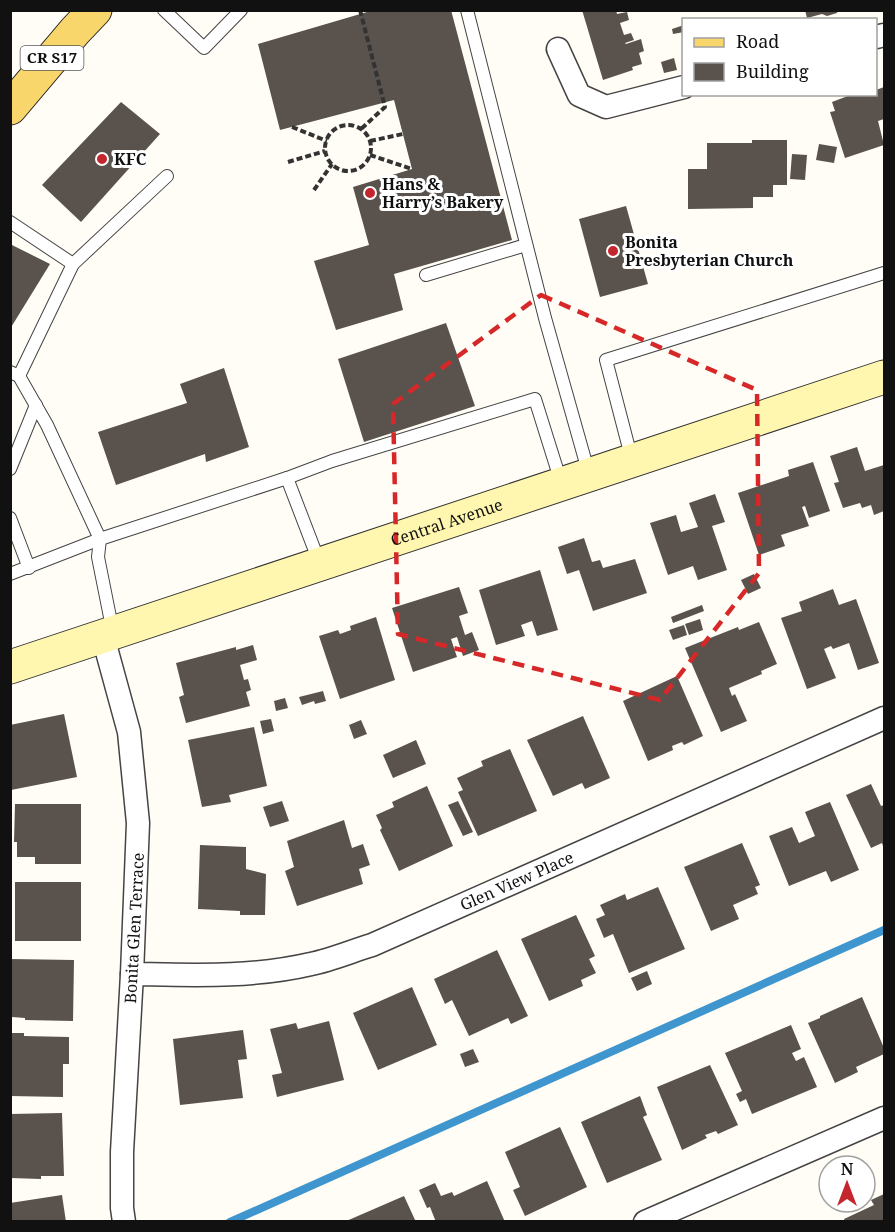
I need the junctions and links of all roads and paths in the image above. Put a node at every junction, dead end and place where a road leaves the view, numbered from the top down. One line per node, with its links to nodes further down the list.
1 (95, 10): 8 (main road, CR S17)
2 (165, 10): 3 (lane)
3 (241, 10)
4 (360, 10): 10 (path)
5 (468, 10): 22 (lane)
6 (558, 49): 7 (street)
7 (682, 88)
8 (10, 108)
9 (292, 127): 12 (path)
10 (361, 129): 12 (path); 13 (path)
11 (403, 134): 13 (path)
12 (327, 141): 14 (path)
13 (369, 141): 15 (path)
14 (325, 151): 16 (path); 17 (path)
15 (369, 155): 17 (path); 18 (path)
16 (288, 162)
17 (332, 164): 20 (path)
18 (412, 169)
19 (167, 176): 23 (lane)
20 (314, 190)
21 (10, 222): 23 (lane)
22 (526, 245): 25 (lane); 32 (lane)
23 (73, 264): 26 (lane)
24 (885, 273): 29 (lane)
25 (426, 275)
26 (15, 374): 28 (lane)
27 (885, 377): 29 (main road, Central Avenue)
28 (36, 405): 30 (lane); 34 (lane)
29 (633, 461): 32 (main road, Central Avenue)
30 (10, 469)
31 (287, 478): 32 (lane); 34 (lane); 35 (lane)
32 (575, 480): 35 (main road, Central Avenue)
33 (10, 518): 36 (lane)
34 (100, 539): 36 (lane); 38 (lane)
35 (321, 565): 38 (main road, Central Avenue)
36 (28, 568): 37 (lane)
37 (10, 574)
38 (108, 636): 39 (main road, Central Avenue); 41 (street, Bonita Glen Terrace)
39 (10, 667)
40 (885, 718): 41 (street, Glen View Place)
41 (132, 974): 43 (street, Bonita Glen Terrace)
42 (885, 1118): 44 (street)
43 (124, 1221)
44 (645, 1221)

